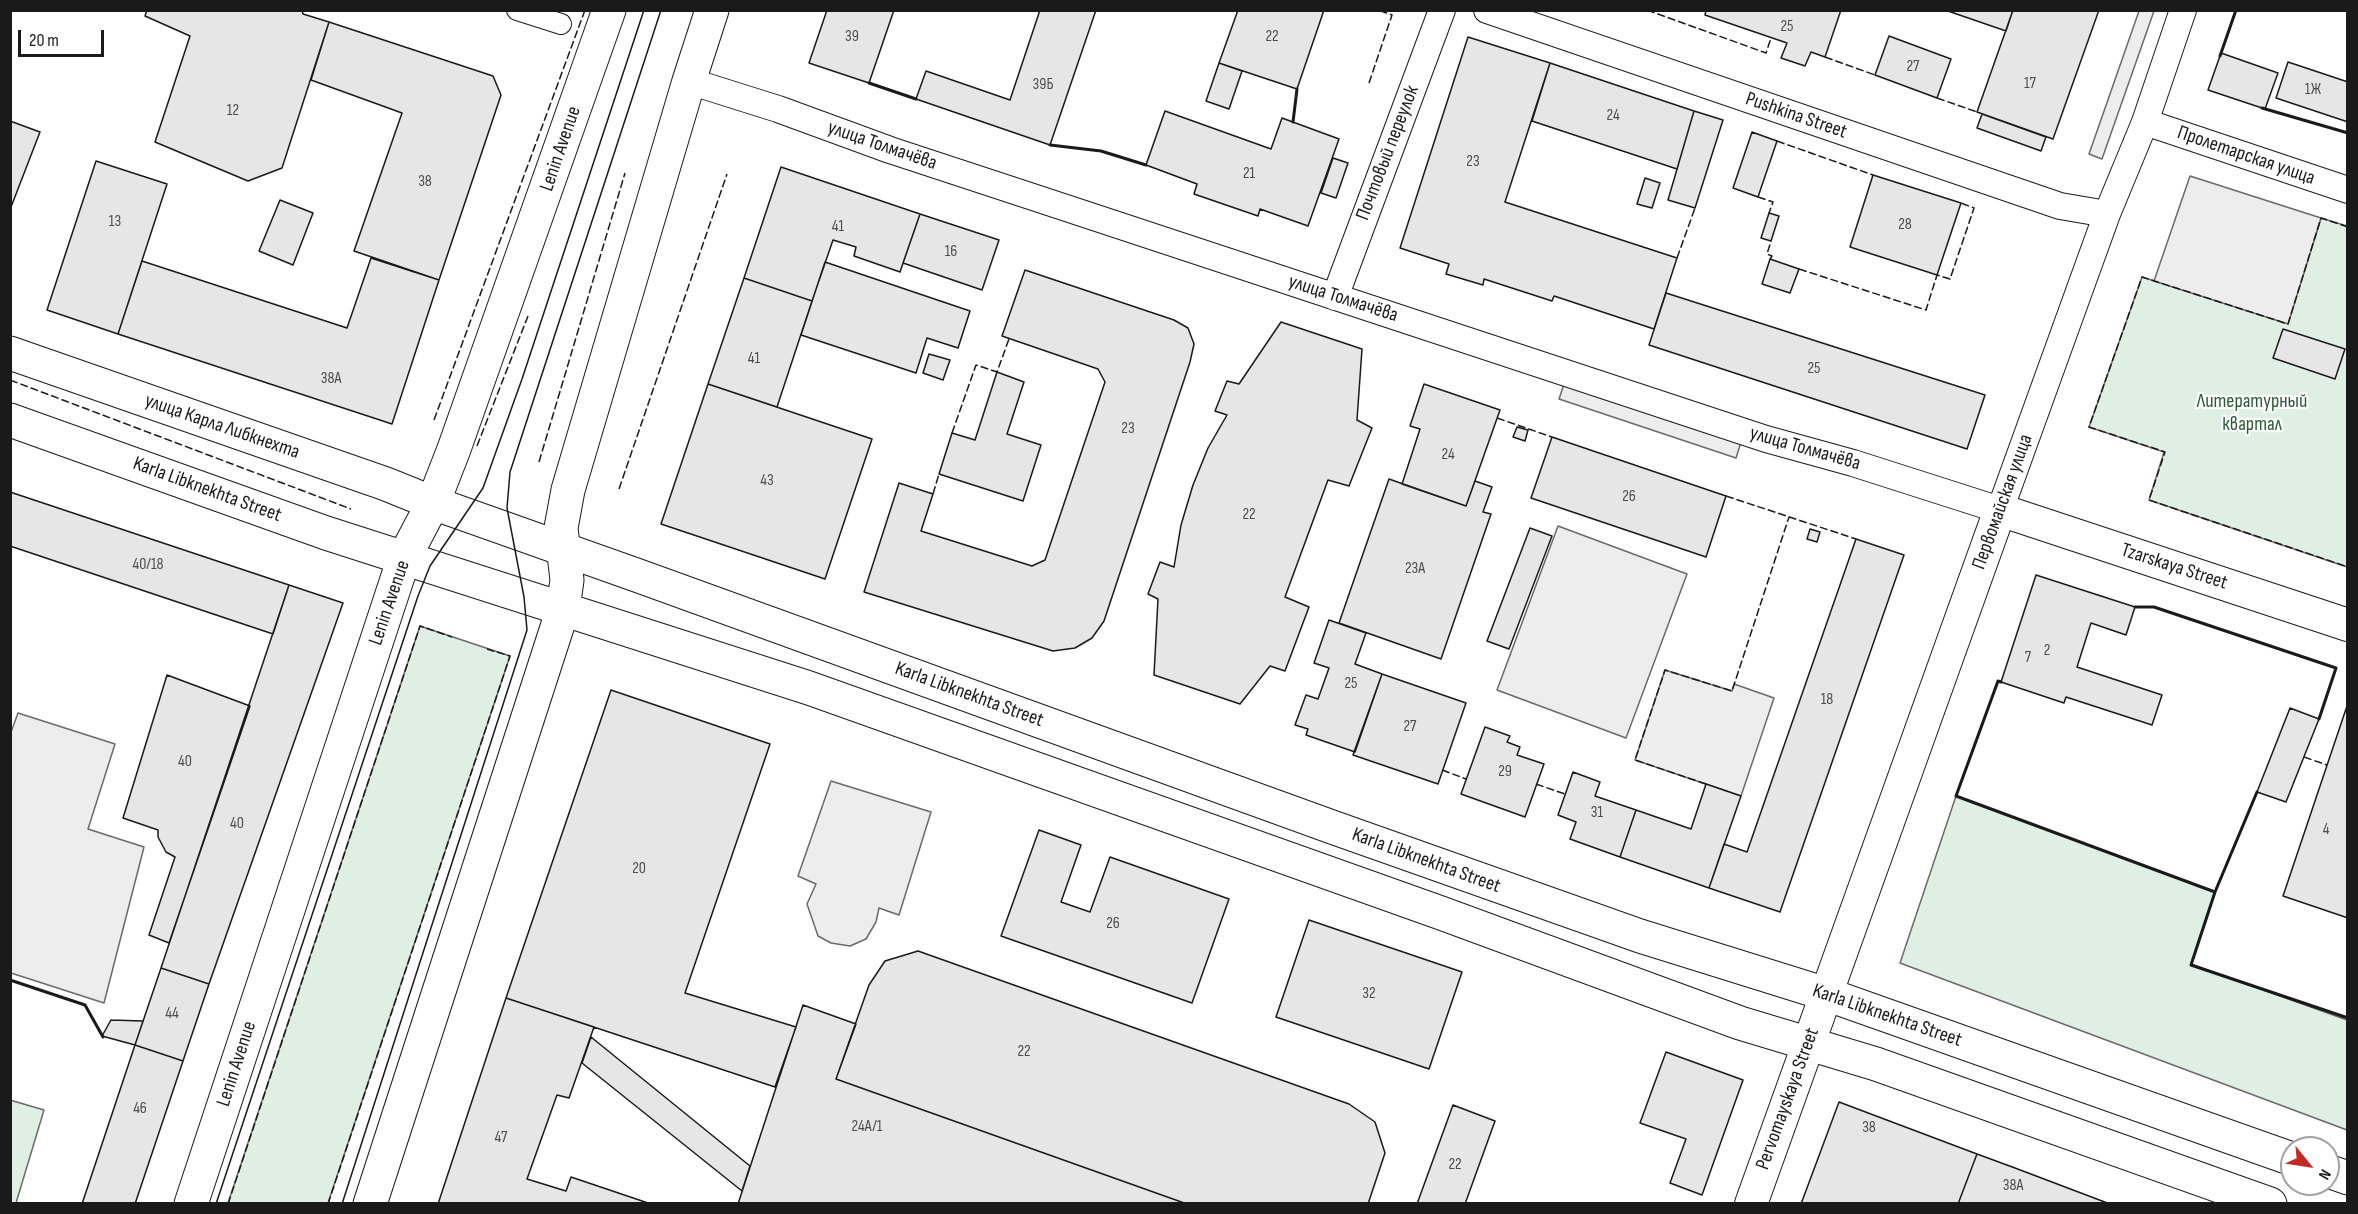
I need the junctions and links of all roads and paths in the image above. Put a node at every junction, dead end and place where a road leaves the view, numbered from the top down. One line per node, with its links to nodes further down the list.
1 (517, 10): 7 (street)
2 (609, 10): 15 (main road, Lenin Avenue)
3 (712, 10): 8 (main road)
4 (1442, 10): 12 (street, Почтовый переулок)
5 (1487, 10): 11 (street, Pushkina Street)
6 (2183, 10): 9 (street, Первомайская улица)
7 (561, 24)
8 (689, 81): 12 (street, улица Толмачёва); 17 (main road)
9 (2145, 122): 10 (street, Пролетарская улица); 11 (street, Первомайская улица)
10 (2348, 190)
11 (2107, 214): 16 (street, Первомайская улица)
12 (1335, 297): 16 (street, улица Толмачёва)
13 (10, 353): 15 (main road, улица Карла Либкнехта)
14 (10, 420): 18 (main road, Karla Libknekhta Street)
15 (433, 503): 17 (main road, улица Карла Либкнехта); 18 (main road, Lenin Avenue)
16 (2000, 510): 20 (street, Tzarskaya Street); 21 (street, Первомайская улица)
17 (565, 551): 19 (main road); 21 (main road, Karla Libknekhta Street)
18 (404, 558): 19 (main road, Karla Libknekhta Street); 24 (main road, Lenin Avenue)
19 (563, 609): 22 (main road); 25 (main road)
20 (2348, 625)
21 (1826, 994): 22 (street, Pervomayskaya Street); 23 (main road, Karla Libknekhta Street)
22 (1809, 1045): 26 (street, Pervomayskaya Street); 27 (main road)
23 (2280, 1155)
24 (191, 1203)
25 (370, 1203)
26 (1751, 1203)
27 (2270, 1203)

